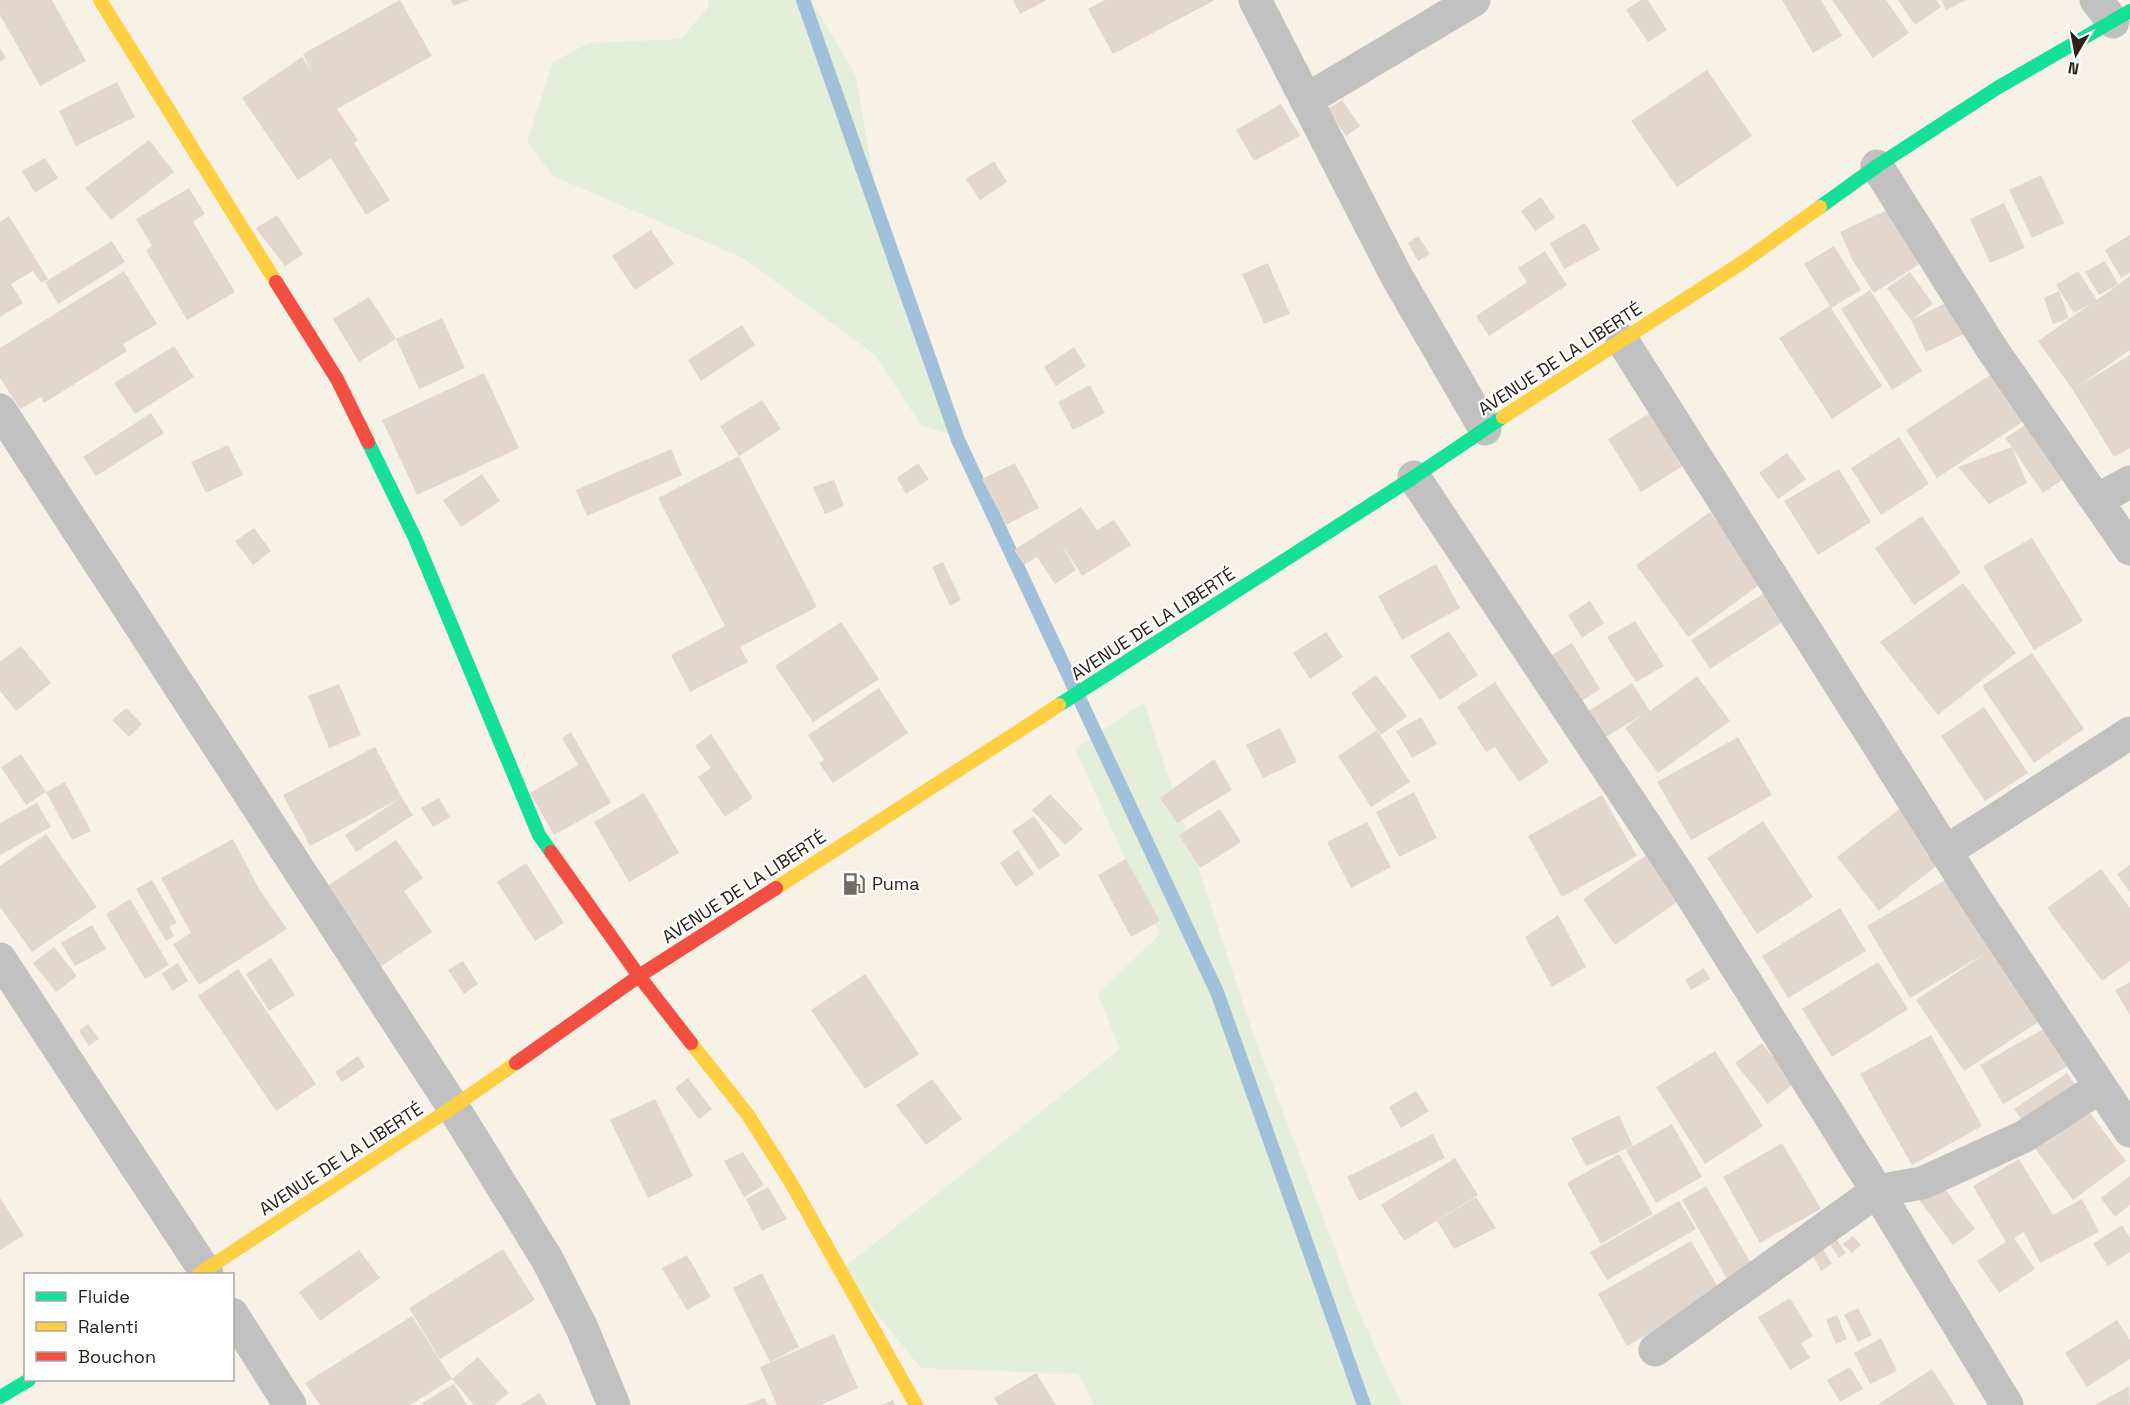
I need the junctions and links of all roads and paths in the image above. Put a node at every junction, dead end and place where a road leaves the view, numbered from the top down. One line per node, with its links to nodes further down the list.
1 (100, 0): 17 (street)
2 (1255, 0): 5 (street)
3 (1474, 0): 5 (street)
4 (2113, 11): 6 (street, AVENUE DE LA LIBERTÉ)
5 (1305, 100): 9 (street)
6 (1877, 166): 7 (street, AVENUE DE LA LIBERTÉ); 12 (street)
7 (1622, 340): 9 (street, AVENUE DE LA LIBERTÉ); 15 (street)
8 (0, 410): 19 (street)
9 (1485, 429): 10 (street, AVENUE DE LA LIBERTÉ)
10 (1414, 477): 17 (street, AVENUE DE LA LIBERTÉ); 21 (street)
11 (2130, 482): 12 (street)
12 (2097, 500): 13 (street)
13 (2130, 549)
14 (2130, 733): 15 (street)
15 (1946, 852): 18 (street)
16 (0, 959): 22 (street)
17 (639, 976): 19 (street, AVENUE DE LA LIBERTÉ); 29 (street)
18 (2100, 1087): 20 (street); 21 (street)
19 (453, 1107): 22 (street, AVENUE DE LA LIBERTÉ); 28 (street)
20 (2130, 1131)
21 (1877, 1191): 24 (street); 30 (street)
22 (204, 1273)
23 (234, 1317): 27 (street)
24 (1655, 1350)
25 (27, 1381): 26 (street)
26 (0, 1397)
27 (290, 1405)
28 (614, 1405)
29 (916, 1405)
30 (2007, 1405)

